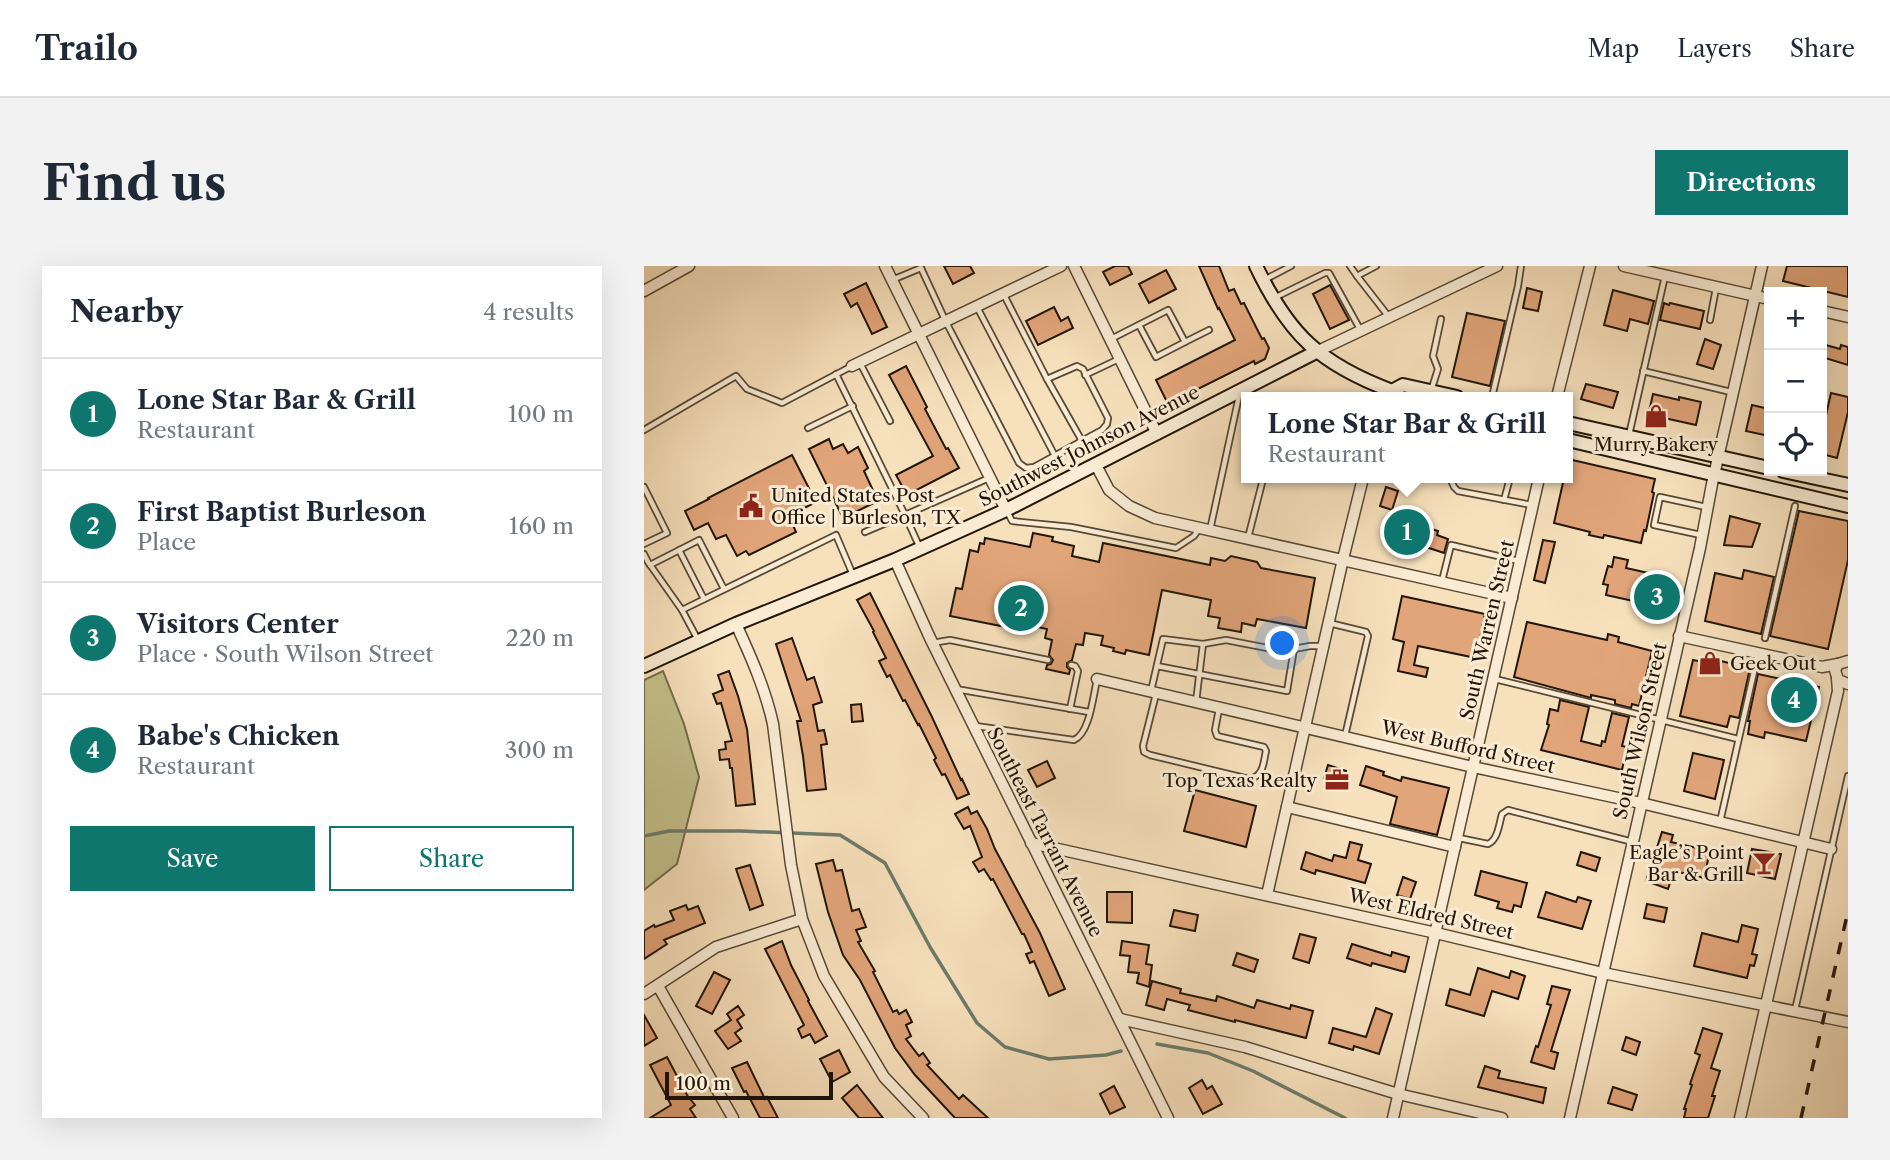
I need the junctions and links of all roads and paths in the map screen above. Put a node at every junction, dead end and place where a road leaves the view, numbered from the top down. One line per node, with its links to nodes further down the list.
1 (689, 266): 20 (street)
2 (885, 266): 17 (street)
3 (1061, 266): 21 (street)
4 (1074, 266): 36 (street)
5 (1256, 266): 18 (main road)
6 (1292, 266): 18 (lane)
7 (1350, 266): 16 (lane)
8 (1376, 266): 16 (lane)
9 (1497, 266): 14 (street)
10 (1521, 266): 50 (lane)
11 (1590, 266): 51 (street)
12 (1624, 266): 15 (street)
13 (1762, 266): 22 (street, South Wilson Street)
14 (1477, 270): 27 (street)
15 (1665, 275): 19 (street); 41 (lane)
16 (1357, 276): 27 (lane)
17 (892, 281): 31 (lane); 35 (street)
18 (1263, 281): 23 (main road)
19 (1716, 287): 22 (street); 30 (lane)
20 (644, 291)
21 (1003, 294): 25 (street); 44 (lane)
22 (1755, 296): 24 (street); 52 (street, South Wilson Street)
23 (1273, 298): 34 (lane); 38 (main road)
24 (1764, 298)
25 (977, 307): 31 (street); 62 (lane)
26 (1827, 312): 28 (street)
27 (1390, 317): 34 (street)
28 (1848, 317)
29 (1441, 319): 46 (lane)
30 (1710, 320)
31 (946, 322): 35 (street); 62 (lane)
32 (1139, 325): 36 (lane); 37 (lane); 37 (lane)
33 (1209, 330): 37 (lane)
34 (1361, 331): 38 (street)
35 (918, 335): 40 (street); 68 (street)
36 (1110, 339): 39 (street)
37 (1185, 342)
38 (1316, 352): 45 (main road, Southwest Johnson Avenue); 47 (main road)
39 (1120, 359): 43 (lane); 58 (street)
40 (856, 364): 42 (lane); 54 (lane)
41 (1643, 371): 52 (lane); 59 (lane)
42 (836, 374): 53 (lane); 57 (lane)
43 (1085, 375): 44 (lane); 60 (lane)
44 (1047, 379): 60 (lane)
45 (1240, 391): 58 (main road, Southwest Johnson Avenue); 83 (lane)
46 (1431, 391): 48 (main road); 49 (main road)
47 (1384, 392)
48 (1391, 392)
49 (1435, 392)
50 (1493, 392)
51 (1558, 392)
52 (1733, 392): 63 (street, South Wilson Street)
53 (853, 406): 56 (lane); 82 (lane)
54 (890, 421)
55 (1573, 424): 59 (main road)
56 (807, 428)
57 (644, 430)
58 (1157, 434): 64 (main road, Southwest Johnson Avenue)
59 (1629, 436): 63 (main road)
60 (1082, 441): 62 (lane)
61 (1573, 441): 66 (main road)
62 (1055, 456)
63 (1718, 457): 65 (main road); 66 (street, South Wilson Street)
64 (1096, 465): 81 (main road, Southwest Johnson Avenue); 83 (street)
65 (1764, 467)
66 (1714, 475): 79 (main road); 80 (street, South Wilson Street)
67 (1806, 476): 74 (main road)
68 (990, 478): 81 (street); 82 (lane)
69 (1262, 483): 86 (lane)
70 (1362, 483): 92 (street)
71 (1452, 483): 76 (lane)
72 (1509, 483): 76 (lane)
73 (1538, 483): 77 (street, South Warren Street)
74 (1848, 485)
75 (644, 487): 87 (lane)
76 (1504, 500): 77 (lane)
77 (1533, 506): 93 (street, South Warren Street)
78 (1795, 506): 104 (lane)
79 (1848, 506)
80 (1707, 508): 85 (street, South Wilson Street); 85 (lane)
81 (1006, 510): 83 (lane); 88 (main road, Southwest Johnson Avenue)
82 (905, 515): 84 (lane); 88 (lane)
83 (1205, 529): 86 (street)
84 (866, 532)
85 (1702, 535): 103 (street, South Wilson Street)
86 (1248, 538): 92 (street)
87 (644, 544)
88 (920, 548): 91 (main road, Southwest Johnson Avenue)
89 (679, 550): 94 (lane); 97 (lane); 99 (lane)
90 (644, 554): 94 (lane)
91 (895, 559): 95 (main road, Southwest Johnson Avenue); 106 (street, Southeast Tarrant Avenue)
92 (1343, 559): 96 (street); 101 (street)
93 (1520, 561): 96 (lane); 98 (street, South Warren Street)
94 (650, 565): 100 (lane)
95 (853, 576): 97 (lane); 102 (main road, Southwest Johnson Avenue)
96 (1442, 581): 98 (street)
97 (724, 589): 99 (lane)
98 (1512, 598): 121 (street, South Warren Street)
99 (704, 599): 100 (lane)
100 (681, 610): 105 (lane)
101 (1329, 623): 108 (street); 132 (lane)
102 (736, 624): 105 (main road, Southwest Johnson Avenue); 145 (street)
103 (1679, 636): 111 (street); 129 (street, South Wilson Street)
104 (1765, 638)
105 (698, 640): 115 (main road, Southwest Johnson Avenue)
106 (932, 643): 112 (lane); 123 (street, Southeast Tarrant Avenue)
107 (1203, 645): 109 (lane); 116 (lane); 118 (lane)
108 (1323, 646): 109 (lane); 131 (street)
109 (1294, 649): 118 (lane)
110 (1847, 652): 113 (street)
111 (1758, 653): 117 (street); 133 (lane)
112 (1048, 660)
113 (1842, 662): 117 (street); 119 (street)
114 (1071, 665): 127 (lane)
115 (644, 666)
116 (1157, 666): 118 (lane); 124 (lane)
117 (1822, 667): 119 (street)
118 (1199, 674): 125 (lane)
119 (1836, 678): 122 (street); 140 (street)
120 (1097, 679): 124 (street, West Bufford Street); 128 (lane)
121 (1493, 679): 129 (lane); 134 (street, South Warren Street)
122 (1848, 684)
123 (955, 689): 127 (lane); 130 (street, Southeast Tarrant Avenue)
124 (1154, 692): 125 (street, West Bufford Street); 126 (lane)
125 (1196, 702): 126 (street, West Bufford Street)
126 (1219, 708): 131 (street, West Bufford Street)
127 (1070, 709): 128 (lane)
128 (1089, 712): 130 (lane)
129 (1660, 720): 133 (lane); 136 (street, South Wilson Street)
130 (973, 725): 141 (street, Southeast Tarrant Avenue)
131 (1305, 729): 132 (street, West Bufford Street); 137 (street)
132 (1345, 738): 134 (street, West Bufford Street)
133 (1738, 739): 138 (lane)
134 (1473, 767): 136 (street, West Bufford Street); 142 (street, South Warren Street)
135 (1848, 776): 143 (lane)
136 (1641, 803): 138 (street, West Bufford Street); 139 (street, South Wilson Street)
137 (1287, 807): 142 (street); 144 (street)
138 (1720, 822): 140 (street, West Bufford Street)
139 (1633, 842): 142 (lane); 147 (street, South Wilson Street)
140 (1803, 842): 143 (street, West Bufford Street); 150 (street)
141 (1031, 843): 144 (street, West Eldred Street); 152 (street, Southeast Tarrant Avenue)
142 (1457, 843): 146 (street, South Warren Street)
143 (1831, 849): 151 (lane)
144 (1267, 895): 146 (street, West Eldred Street)
145 (802, 919): 148 (street); 156 (street)
146 (1436, 933): 147 (street, West Eldred Street); 154 (street, South Warren Street)
147 (1603, 973): 150 (street, West Eldred Street); 160 (street, South Wilson Street)
148 (658, 986): 149 (street); 155 (street)
149 (644, 994)
150 (1766, 1005): 151 (street, West Eldred Street); 161 (street)
151 (1794, 1011): 153 (street, West Eldred Street)
152 (1120, 1019): 154 (street); 157 (street, Southeast Tarrant Avenue)
153 (1848, 1022)
154 (1398, 1094): 158 (street, South Warren Street); 159 (street)
155 (733, 1118)
156 (923, 1118)
157 (1168, 1118)
158 (1393, 1118)
159 (1502, 1118)
160 (1570, 1118)
161 (1740, 1118)

